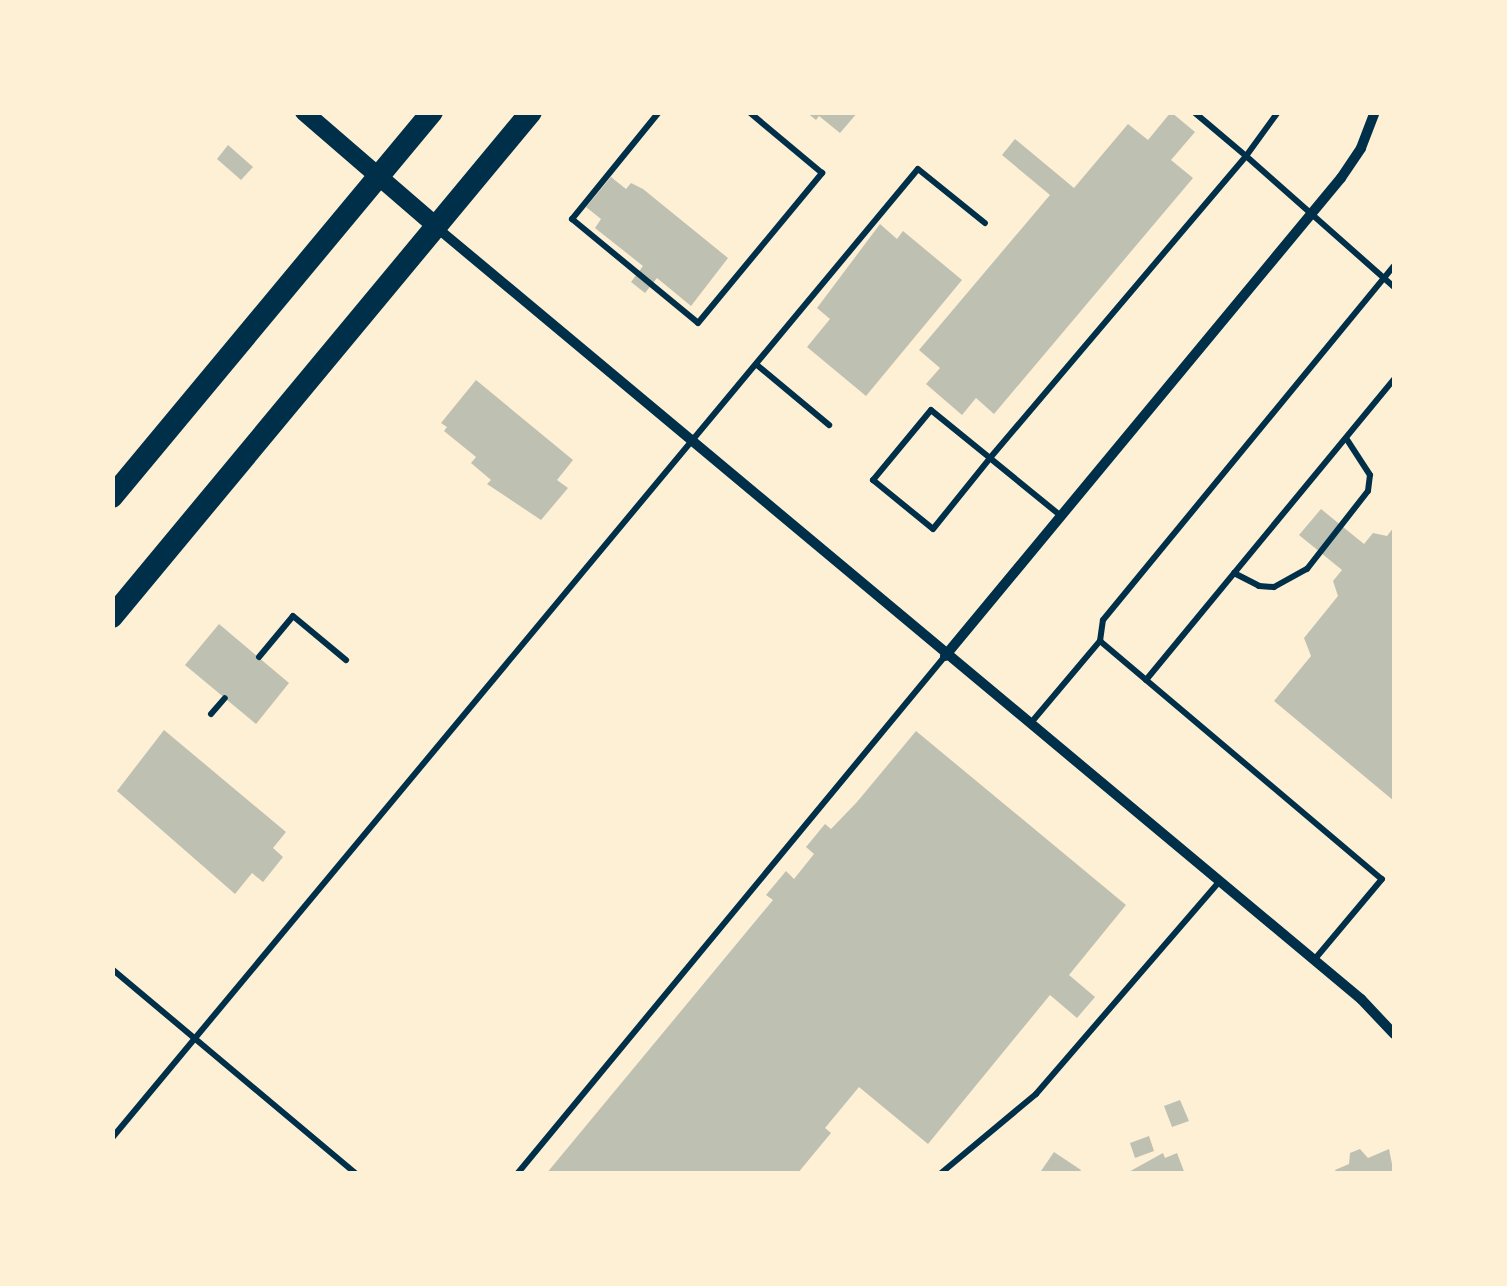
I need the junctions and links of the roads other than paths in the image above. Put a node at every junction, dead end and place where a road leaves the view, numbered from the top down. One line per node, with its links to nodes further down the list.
1 (304, 112): 10 (street)
2 (432, 112): 10 (main road)
3 (531, 112): 13 (main road)
4 (659, 112): 5 (lane)
5 (749, 112)
6 (1194, 112): 9 (lane)
7 (1278, 112): 9 (lane)
8 (1375, 112): 11 (street)
9 (1246, 156): 11 (lane); 22 (lane)
10 (376, 177): 13 (street); 23 (main road)
11 (1310, 215): 15 (lane); 24 (street)
12 (986, 223): 17 (lane)
13 (436, 226): 21 (street); 26 (main road)
14 (1394, 266): 15 (lane)
15 (1385, 278): 16 (lane); 27 (lane)
16 (1394, 286)
17 (757, 366): 19 (lane); 21 (lane)
18 (1394, 379): 20 (lane)
19 (829, 425)
20 (1346, 438): 25 (lane); 25 (lane)
21 (694, 443): 28 (street); 39 (lane)
22 (990, 458): 22 (lane); 24 (lane)
23 (112, 497)
24 (1061, 516): 28 (street)
25 (1234, 573): 31 (lane)
26 (112, 616)
27 (1100, 641): 31 (lane); 34 (lane)
28 (945, 656): 34 (street); 42 (lane)
29 (259, 657): 30 (lane)
30 (346, 660)
31 (1146, 680): 36 (lane)
32 (225, 698): 33 (lane)
33 (211, 714)
34 (1030, 725): 35 (street)
35 (1219, 882): 36 (street); 43 (lane)
36 (1313, 961): 38 (street)
37 (112, 969): 39 (lane)
38 (1394, 1034)
39 (196, 1039): 40 (lane); 41 (lane)
40 (112, 1138)
41 (356, 1174)
42 (517, 1174)
43 (940, 1174)

